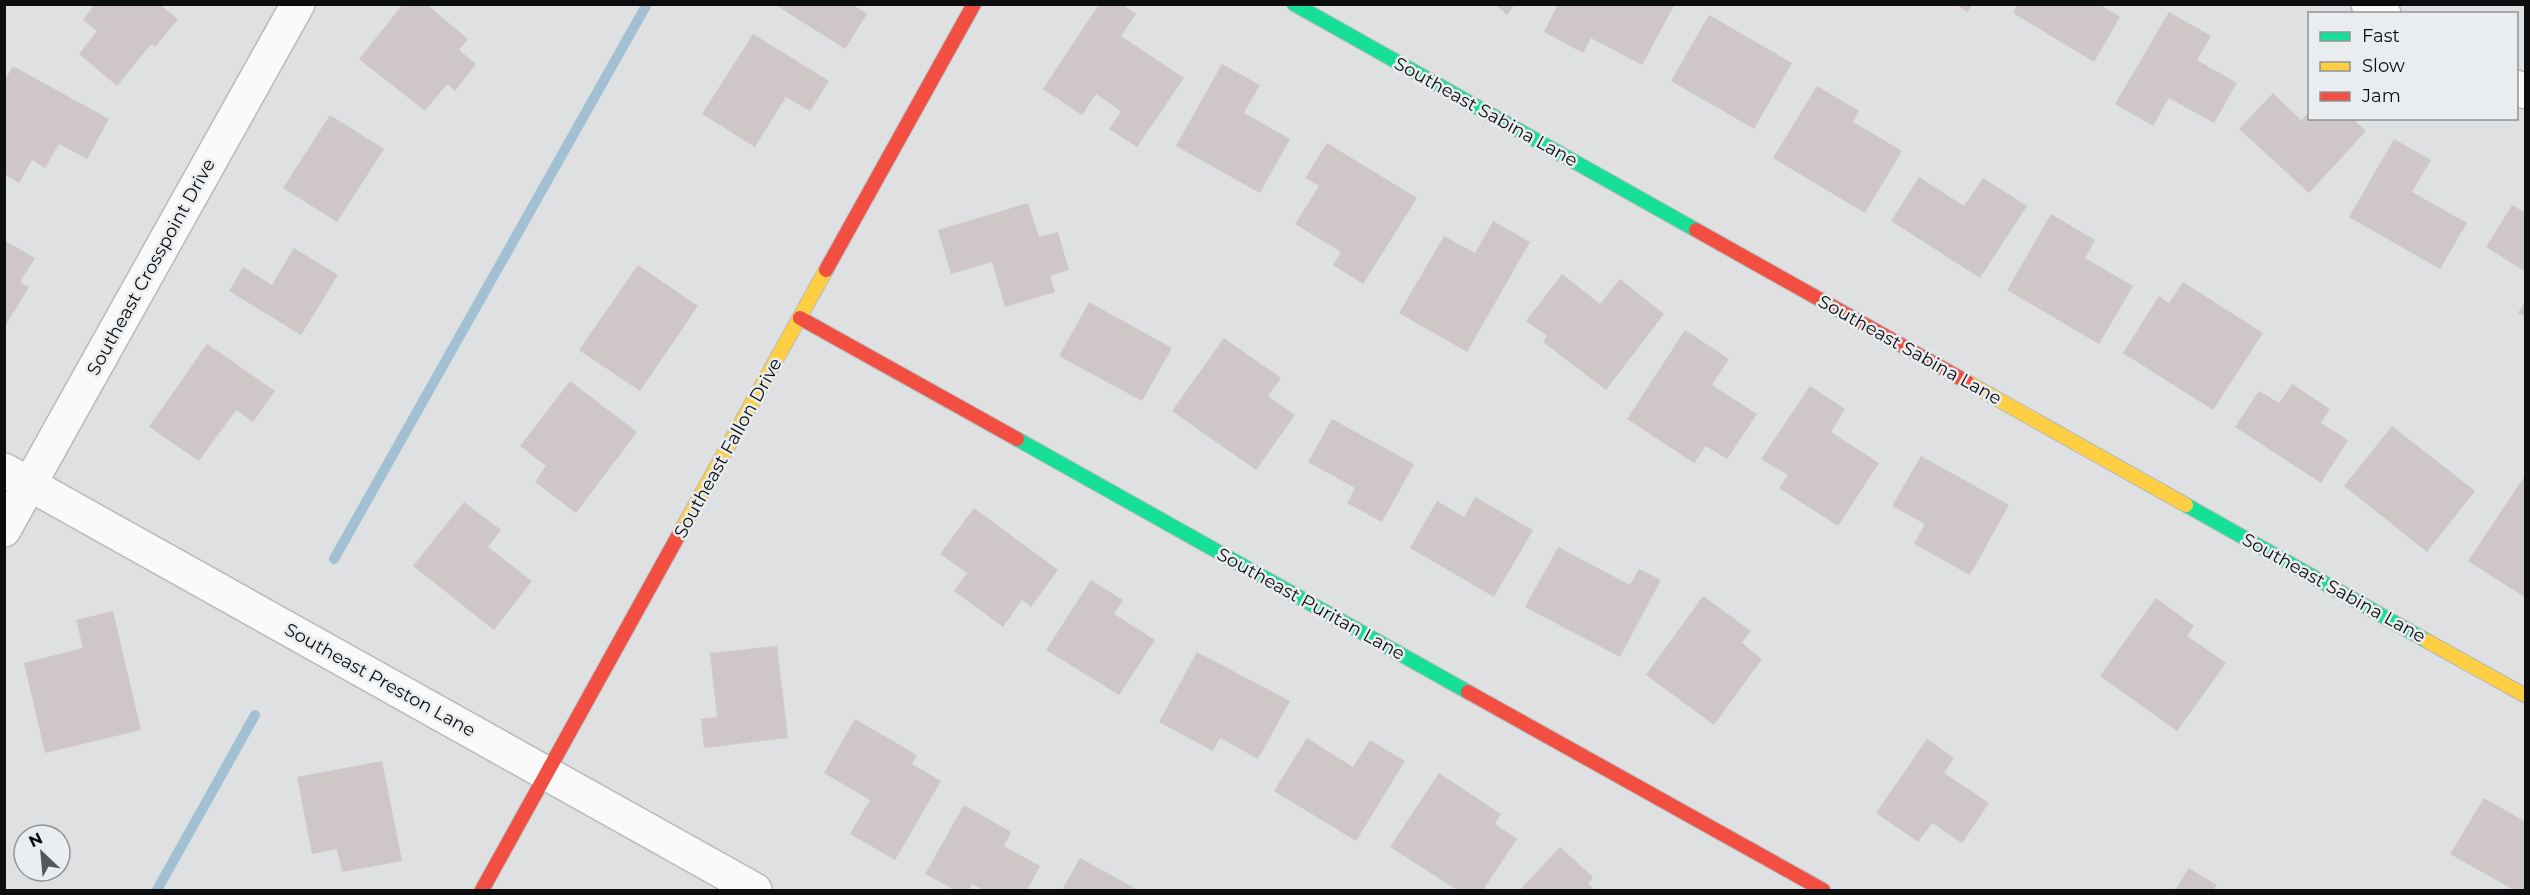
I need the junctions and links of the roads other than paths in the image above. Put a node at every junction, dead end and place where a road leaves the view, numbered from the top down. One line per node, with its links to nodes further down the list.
1 (298, 4): 7 (street, Southeast Crosspoint Drive)
2 (974, 4): 6 (street, Southeast Fallon Drive)
3 (1294, 4): 9 (street, Southeast Sabina Lane)
4 (2368, 4): 5 (street)
5 (2381, 12)
6 (800, 318): 10 (street, Southeast Fallon Drive); 13 (street, Southeast Puritan Lane)
7 (17, 478): 8 (street, Southeast Crosspoint Drive); 10 (street, Southeast Preston Lane)
8 (4, 530)
9 (2526, 696)
10 (548, 774): 11 (street, Southeast Fallon Drive); 12 (street, Southeast Preston Lane)
11 (482, 891)
12 (755, 891)
13 (1822, 891)

